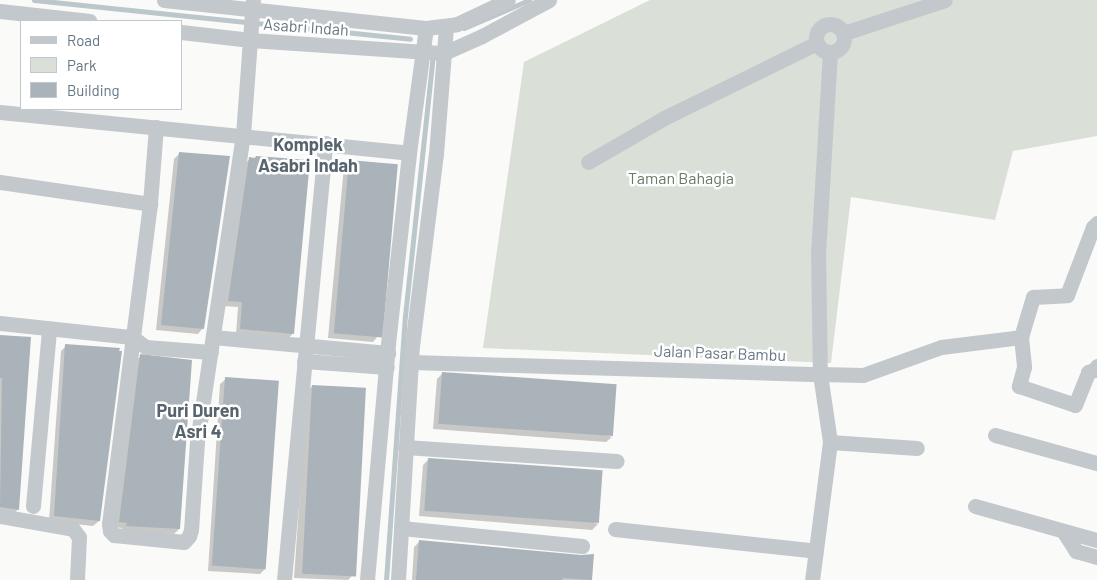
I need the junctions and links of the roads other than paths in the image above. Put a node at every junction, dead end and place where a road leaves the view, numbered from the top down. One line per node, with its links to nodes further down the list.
1 (164, 0): 5 (street)
2 (508, 0): 8 (street)
3 (549, 0): 15 (street)
4 (945, 0): 11 (street)
5 (247, 7): 9 (street); 12 (street)
6 (0, 11): 7 (street)
7 (80, 20)
8 (446, 26): 9 (street); 15 (street)
9 (426, 28): 15 (street)
10 (182, 32): 12 (street, Asabri Indah)
11 (844, 33): 13 (street); 14 (street)
12 (251, 36): 15 (street, Asabri Indah); 18 (street)
13 (817, 43): 14 (street); 21 (street)
14 (830, 52): 36 (street)
15 (432, 53): 20 (street); 31 (street)
16 (0, 112): 17 (street)
17 (156, 127): 18 (street); 23 (street)
18 (243, 135): 19 (street); 29 (street)
19 (325, 143): 20 (street); 30 (street)
20 (410, 153): 31 (street)
21 (588, 162)
22 (0, 182): 23 (street)
23 (150, 204): 28 (street)
24 (1097, 223): 27 (street)
25 (0, 323): 26 (street)
26 (49, 330): 28 (street); 43 (street)
27 (1021, 336): 35 (street); 36 (street, Jalan Pasar Bambu)
28 (132, 337): 32 (street); 32 (street)
29 (213, 337): 30 (street); 32 (street)
30 (306, 345): 31 (street); 33 (street)
31 (396, 350): 33 (street); 34 (street); 55 (street)
32 (211, 352)
33 (304, 361): 54 (street)
34 (412, 362): 36 (street, Jalan Pasar Bambu); 39 (street)
35 (1097, 366)
36 (820, 374): 38 (street)
37 (995, 435): 42 (street)
38 (830, 442): 40 (street); 51 (street)
39 (405, 447): 41 (street); 46 (street)
40 (917, 448)
41 (617, 461)
42 (1097, 463)
43 (33, 506)
44 (975, 506): 48 (street)
45 (0, 516): 53 (street)
46 (401, 528): 50 (street); 56 (street)
47 (616, 529): 51 (street)
48 (1063, 530): 49 (street); 52 (street)
49 (1097, 540)
50 (582, 546)
51 (816, 551): 57 (street)
52 (1097, 556)
53 (77, 580)
54 (284, 580)
55 (367, 580)
56 (398, 580)
57 (812, 580)

